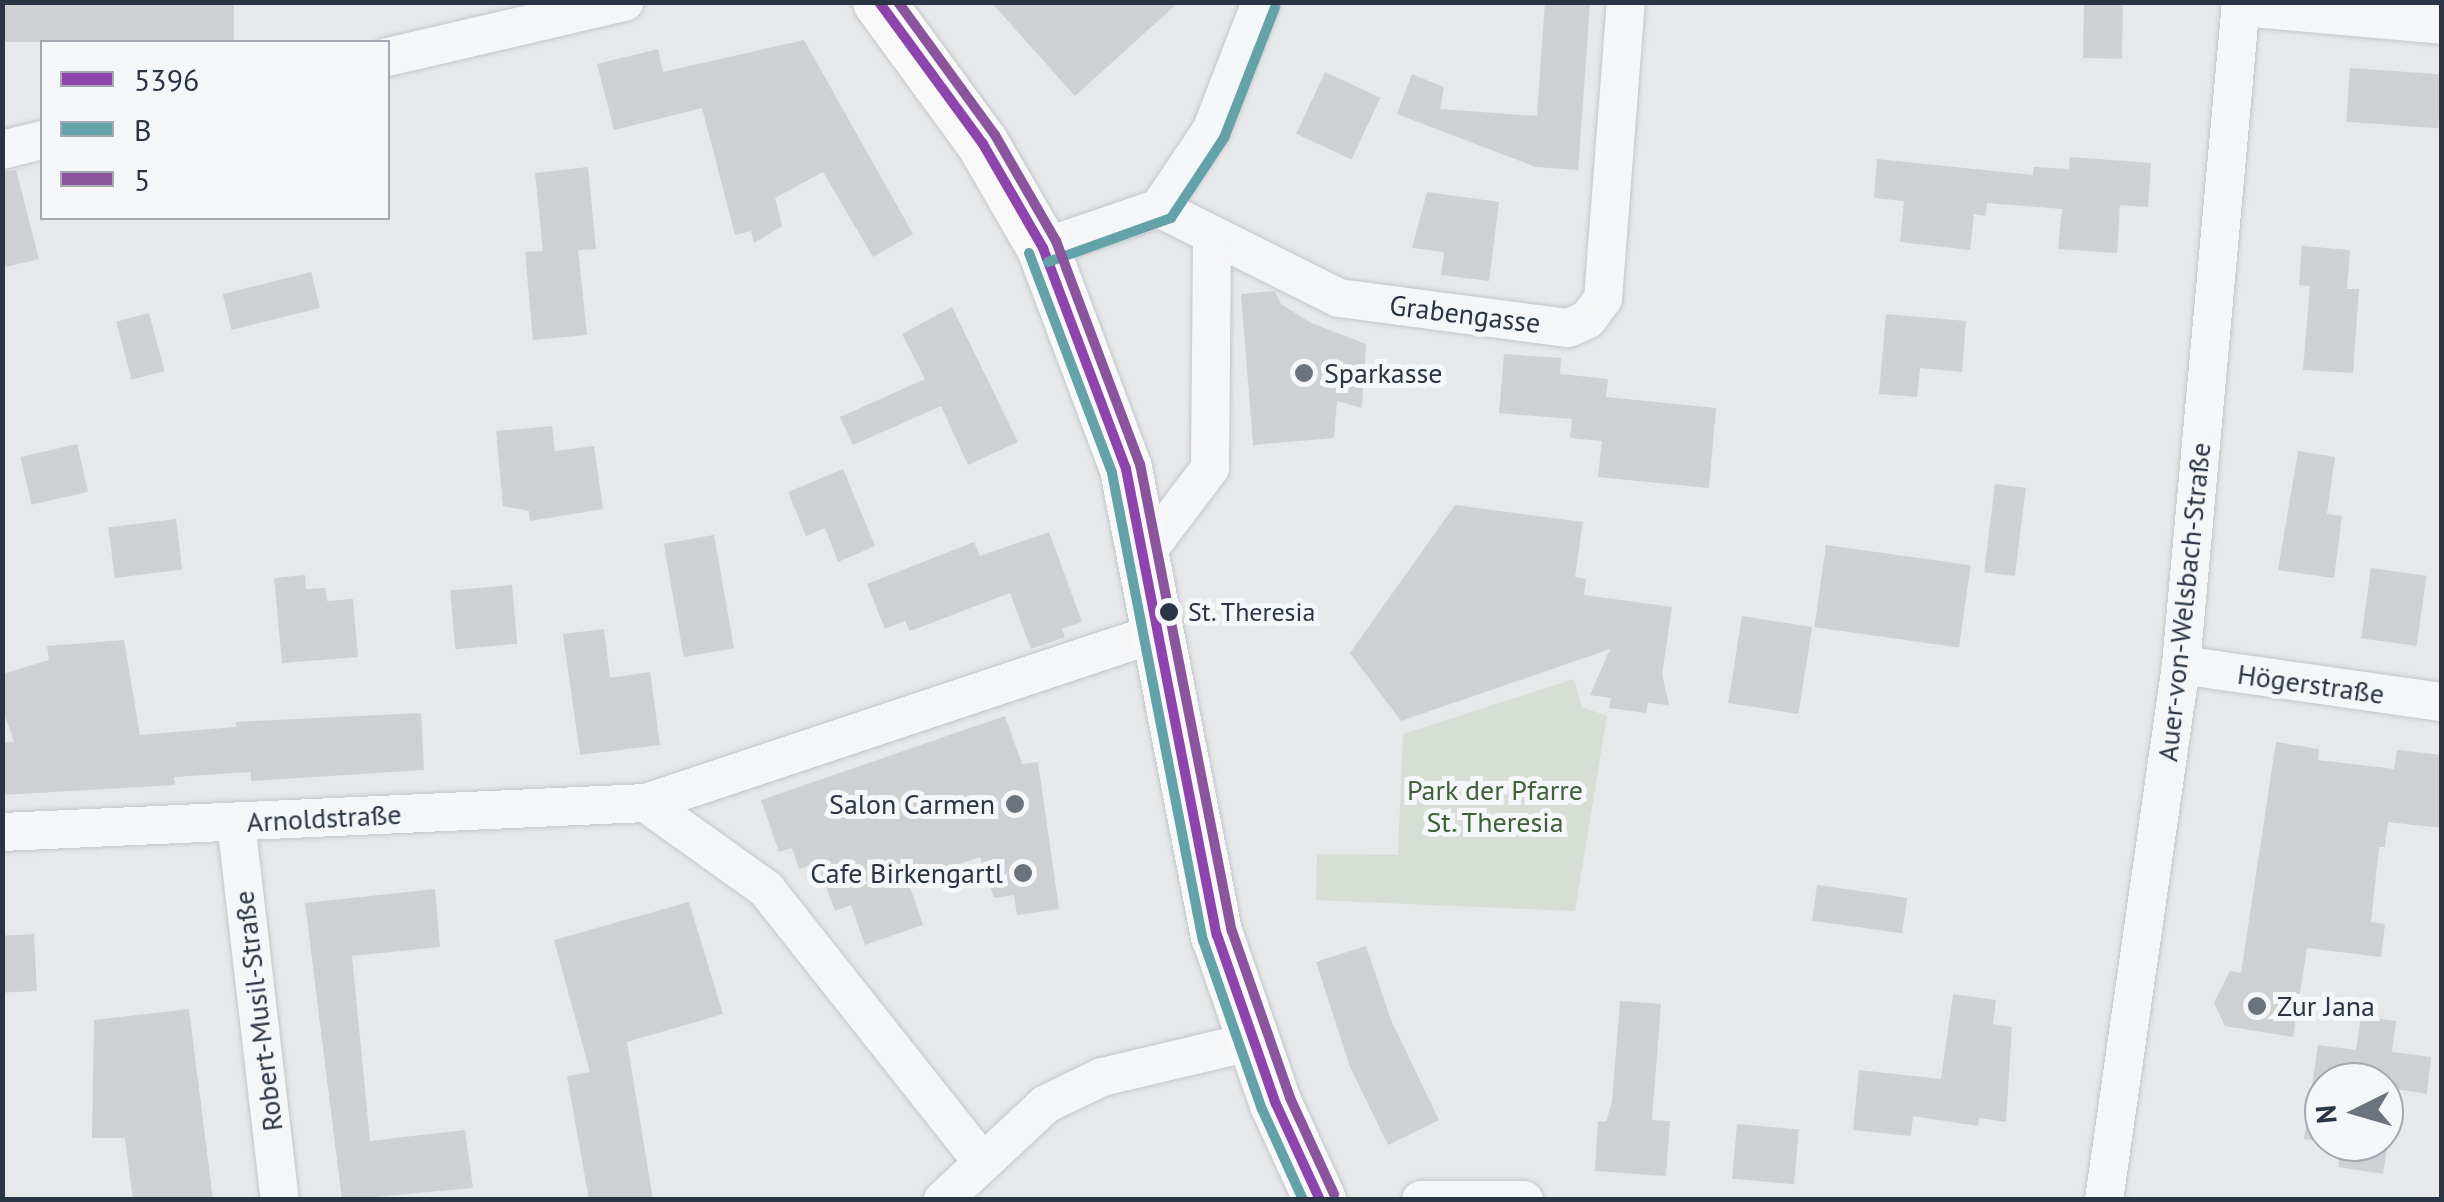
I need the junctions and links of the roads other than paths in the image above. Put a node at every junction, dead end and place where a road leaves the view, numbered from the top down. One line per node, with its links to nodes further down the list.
1 (625, 2): 7 (street)
2 (879, 2): 12 (main road)
3 (1261, 2): 10 (street)
4 (1626, 2): 11 (street, Grabengasse)
5 (2241, 4): 6 (street); 15 (street, Auer-von-Welsbach-Straße)
6 (2442, 25)
7 (390, 56)
8 (40, 140): 9 (street)
9 (2, 150)
10 (1159, 208): 11 (street, Grabengasse); 12 (street)
11 (1212, 236): 13 (street)
12 (1043, 248): 13 (main road)
13 (1145, 554): 14 (main road)
14 (1162, 631): 17 (street, Arnoldstraße); 20 (main road)
15 (2181, 665): 16 (street, Högerstraße); 27 (street, Auer-von-Welsbach-Straße)
16 (2442, 702)
17 (646, 803): 18 (street, Arnoldstraße); 21 (street)
18 (236, 822): 19 (street, Arnoldstraße); 22 (street, Robert-Musil-Straße)
19 (2, 832)
20 (1254, 1041): 21 (street); 24 (main road)
21 (980, 1159): 23 (street)
22 (280, 1200)
23 (943, 1200)
24 (1320, 1200)
25 (1421, 1200): 26 (street)
26 (1524, 1200)
27 (2104, 1200)

